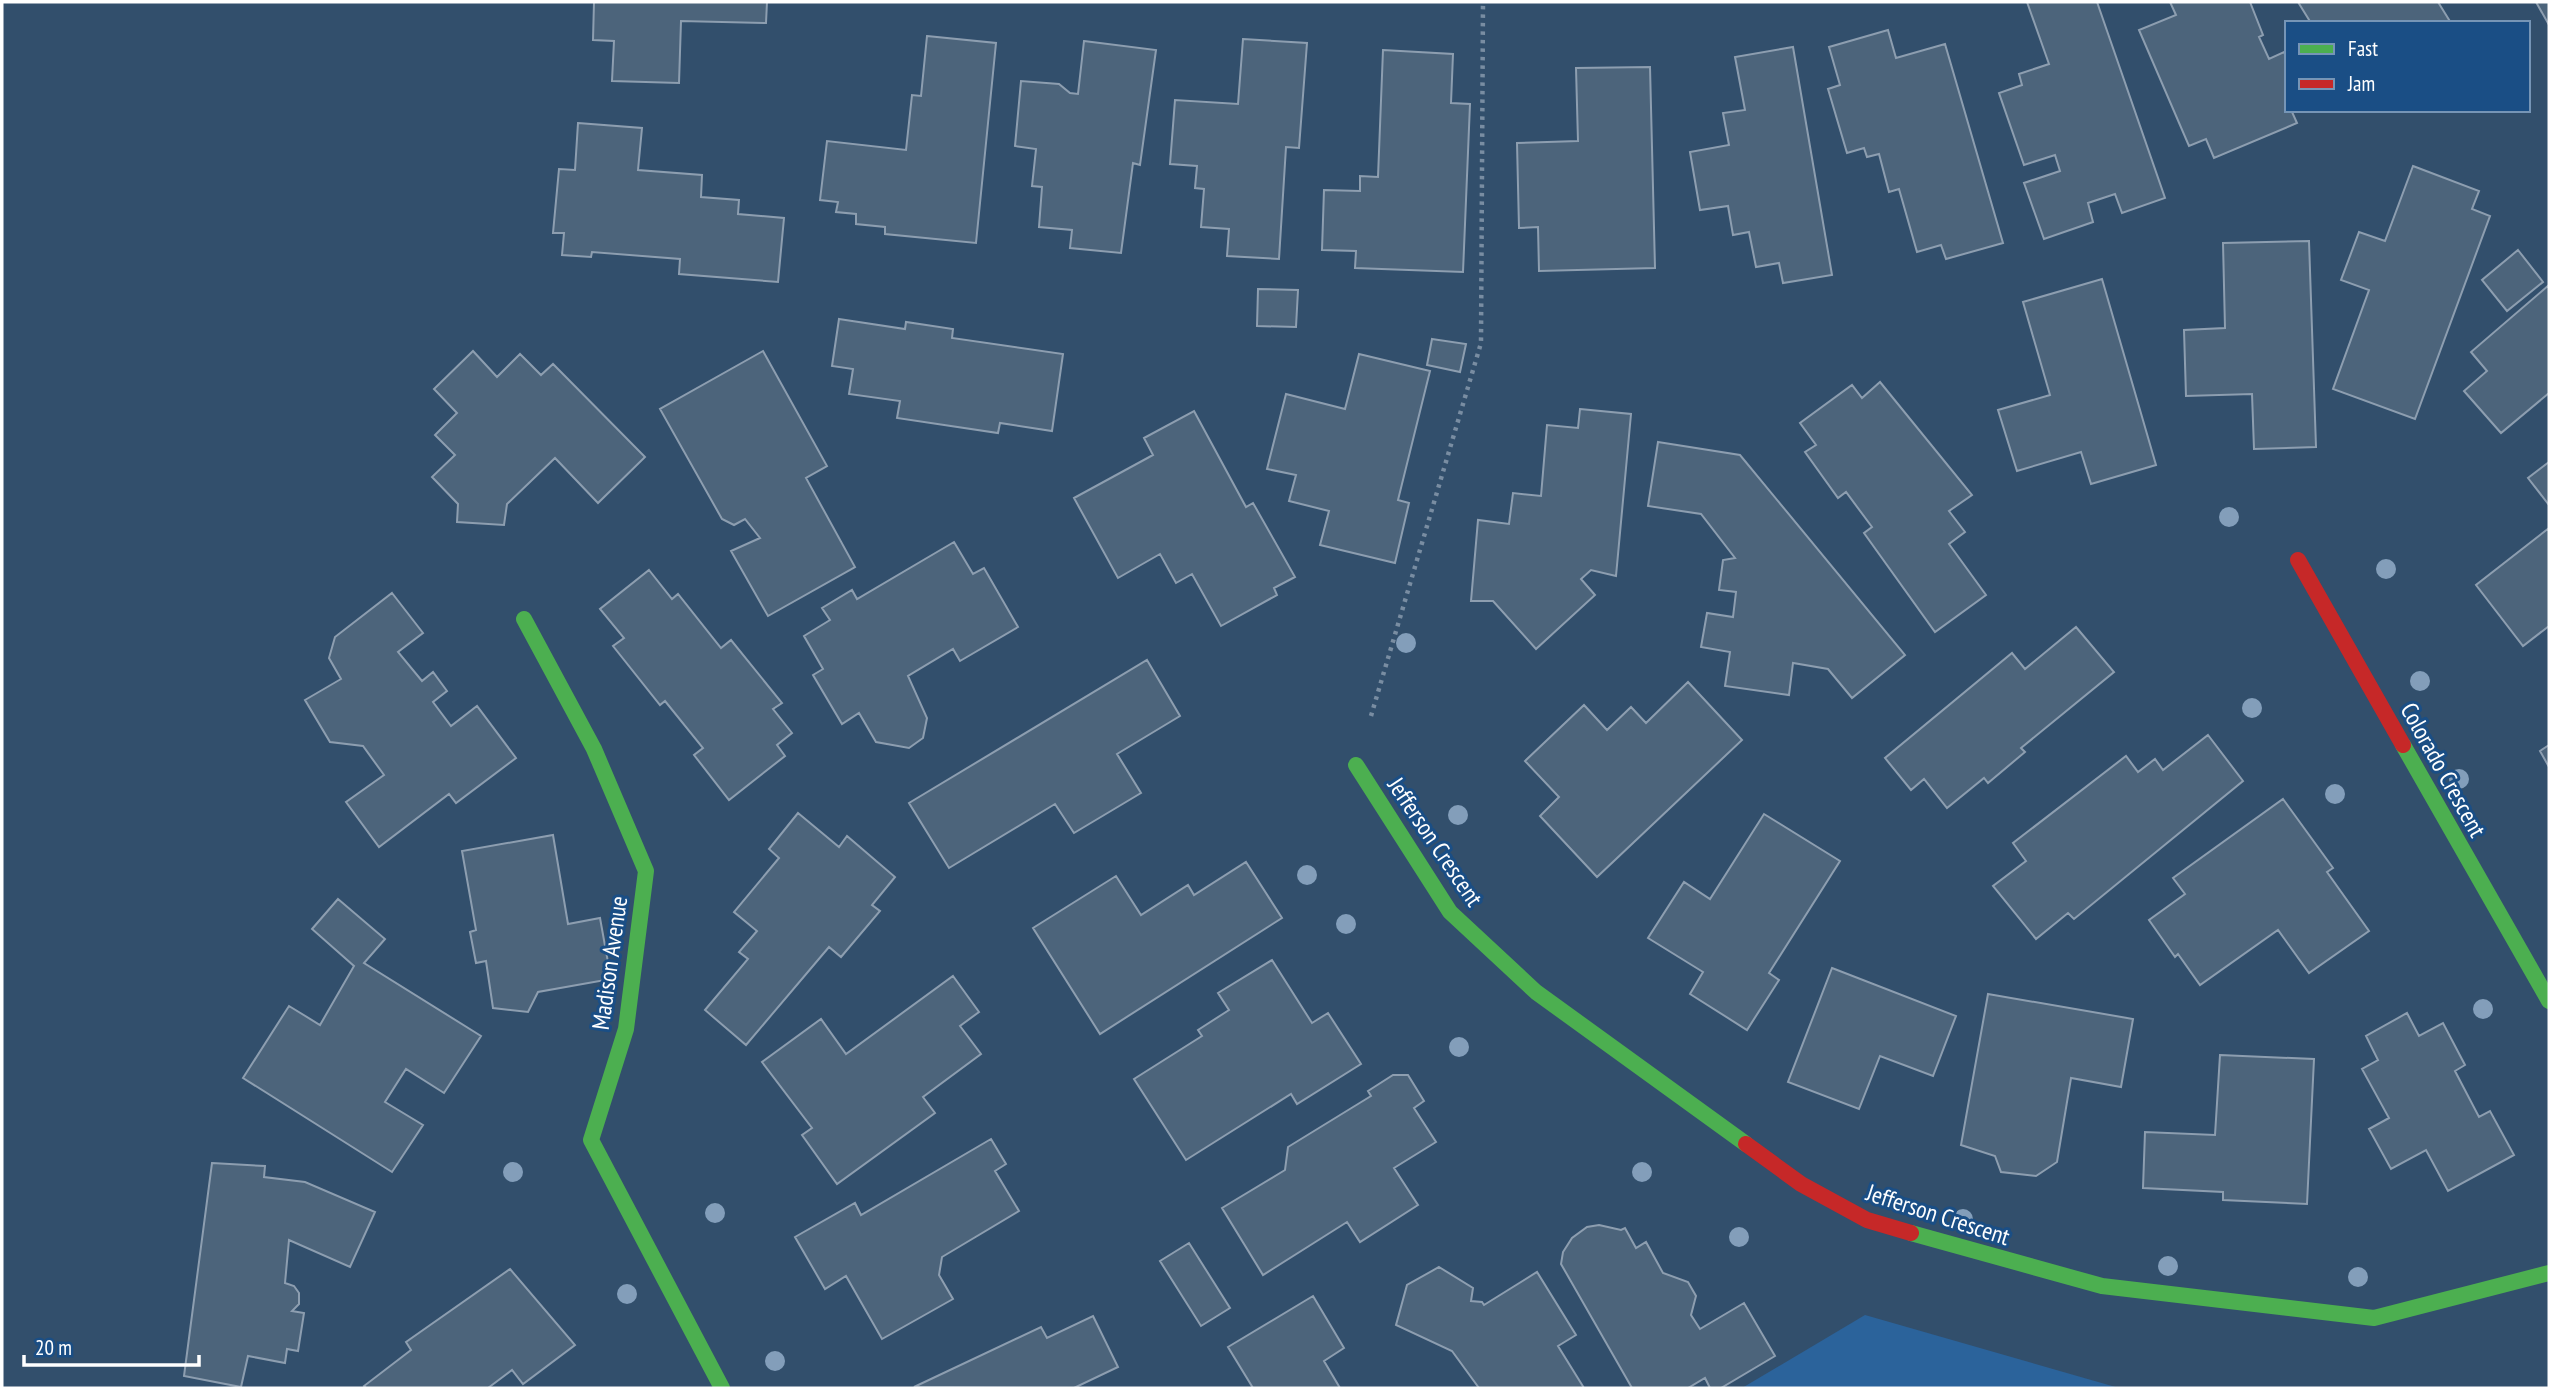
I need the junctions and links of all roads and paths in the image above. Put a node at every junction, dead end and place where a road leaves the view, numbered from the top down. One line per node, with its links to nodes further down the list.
1 (1483, 2): 4 (path)
2 (2298, 560): 5 (street, Colorado Crescent)
3 (524, 620): 7 (street, Madison Avenue)
4 (1356, 765): 6 (street, Jefferson Crescent)
5 (2549, 1001)
6 (2549, 1273)
7 (722, 1388)

